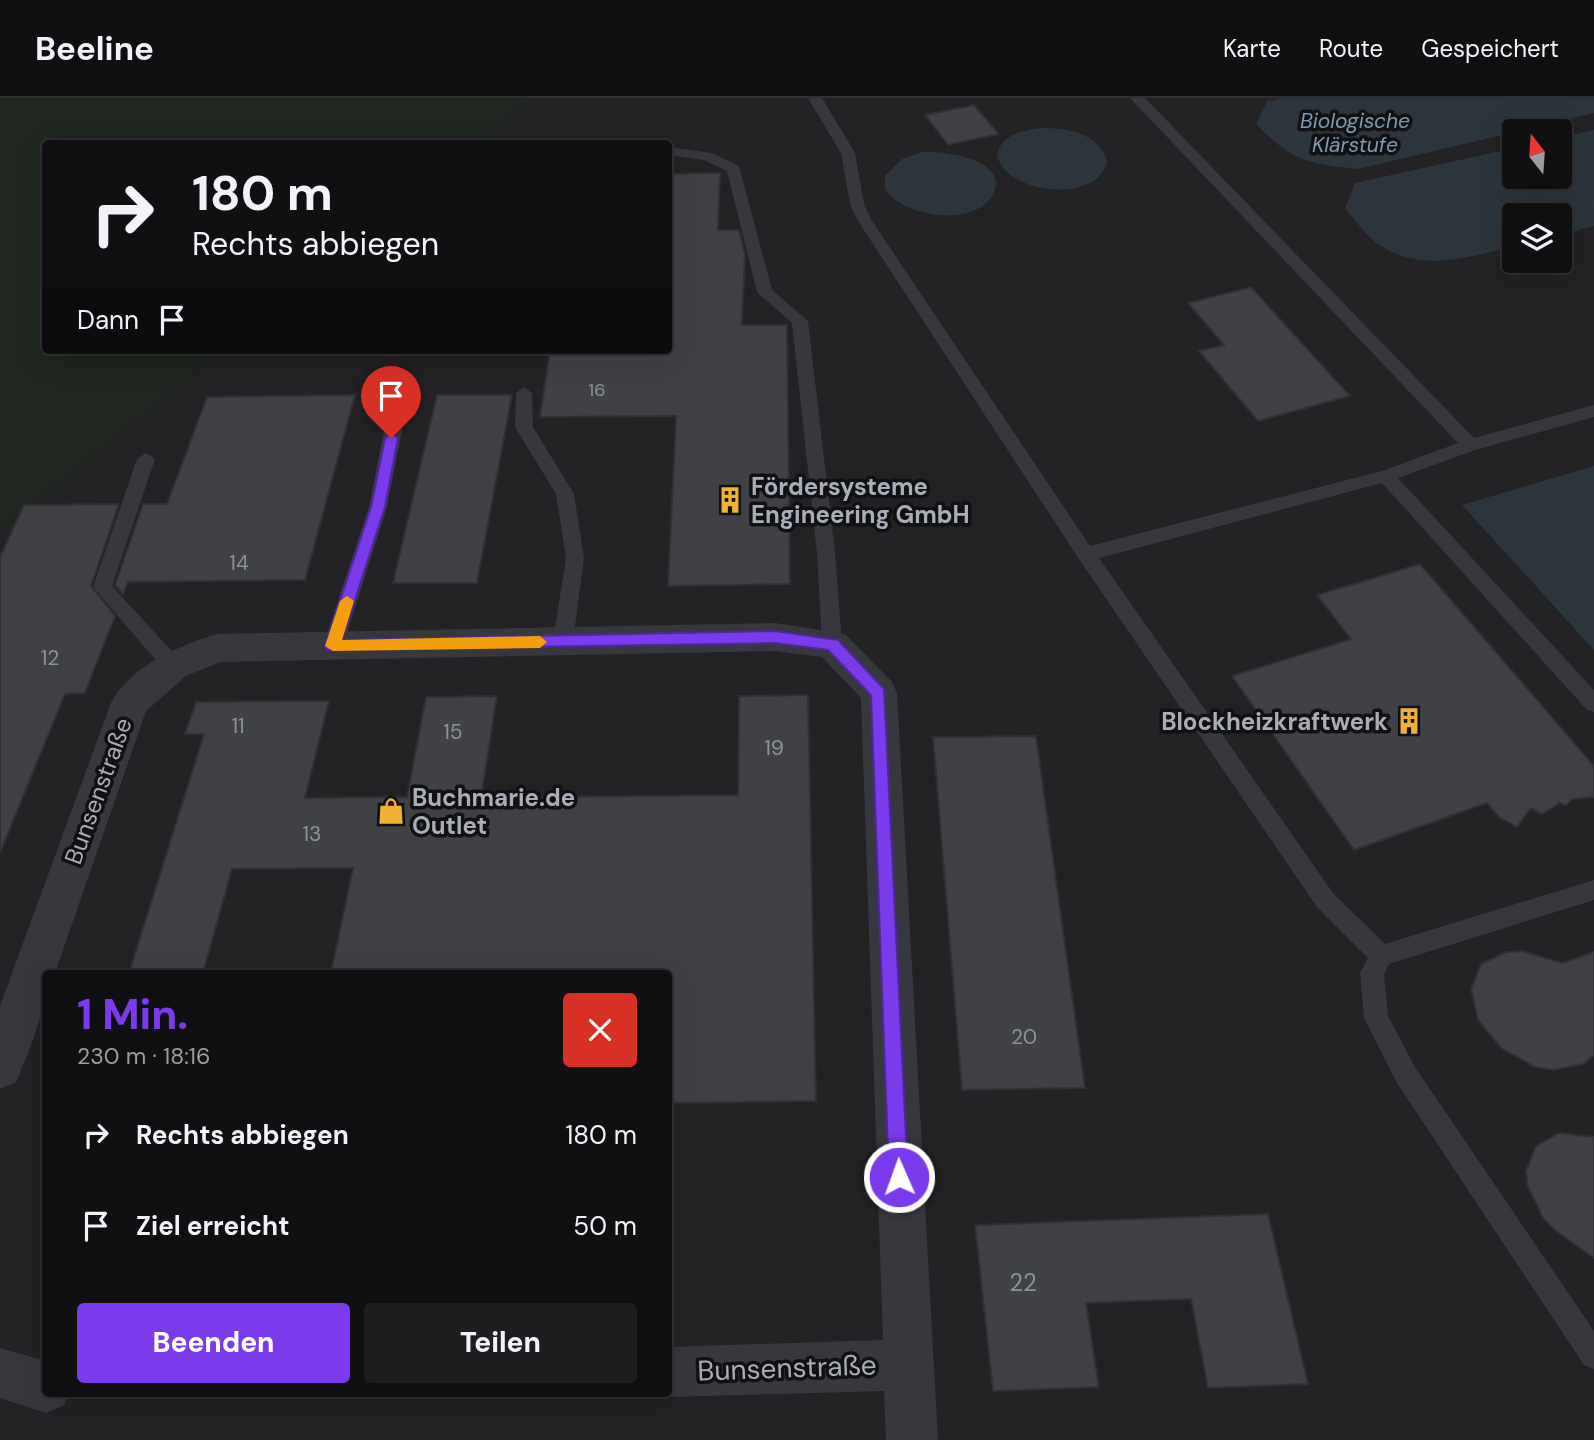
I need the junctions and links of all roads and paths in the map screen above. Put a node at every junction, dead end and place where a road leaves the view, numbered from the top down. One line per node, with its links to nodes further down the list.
1 (815, 98): 10 (lane)
2 (1137, 98): 7 (lane)
3 (672, 152): 12 (lane)
4 (524, 393): 11 (lane)
5 (1594, 411): 7 (lane)
6 (396, 415): 13 (lane)
7 (1470, 445): 9 (lane)
8 (146, 458): 14 (lane)
9 (1386, 476): 10 (lane); 15 (lane)
10 (1086, 554): 17 (lane)
11 (563, 641): 12 (street, Bunsenstraße); 13 (street, Bunsenstraße)
12 (832, 645): 20 (street, Bunsenstraße)
13 (333, 646): 14 (street, Bunsenstraße)
14 (173, 666): 18 (street, Bunsenstraße)
15 (1594, 704)
16 (1594, 890): 17 (lane)
17 (1381, 956): 19 (lane)
18 (0, 1067)
19 (1594, 1355)
20 (906, 1365): 21 (street, Bunsenstraße); 24 (street, Bunsenstraße)
21 (672, 1372)
22 (0, 1373): 23 (street)
23 (42, 1386)
24 (912, 1440)

